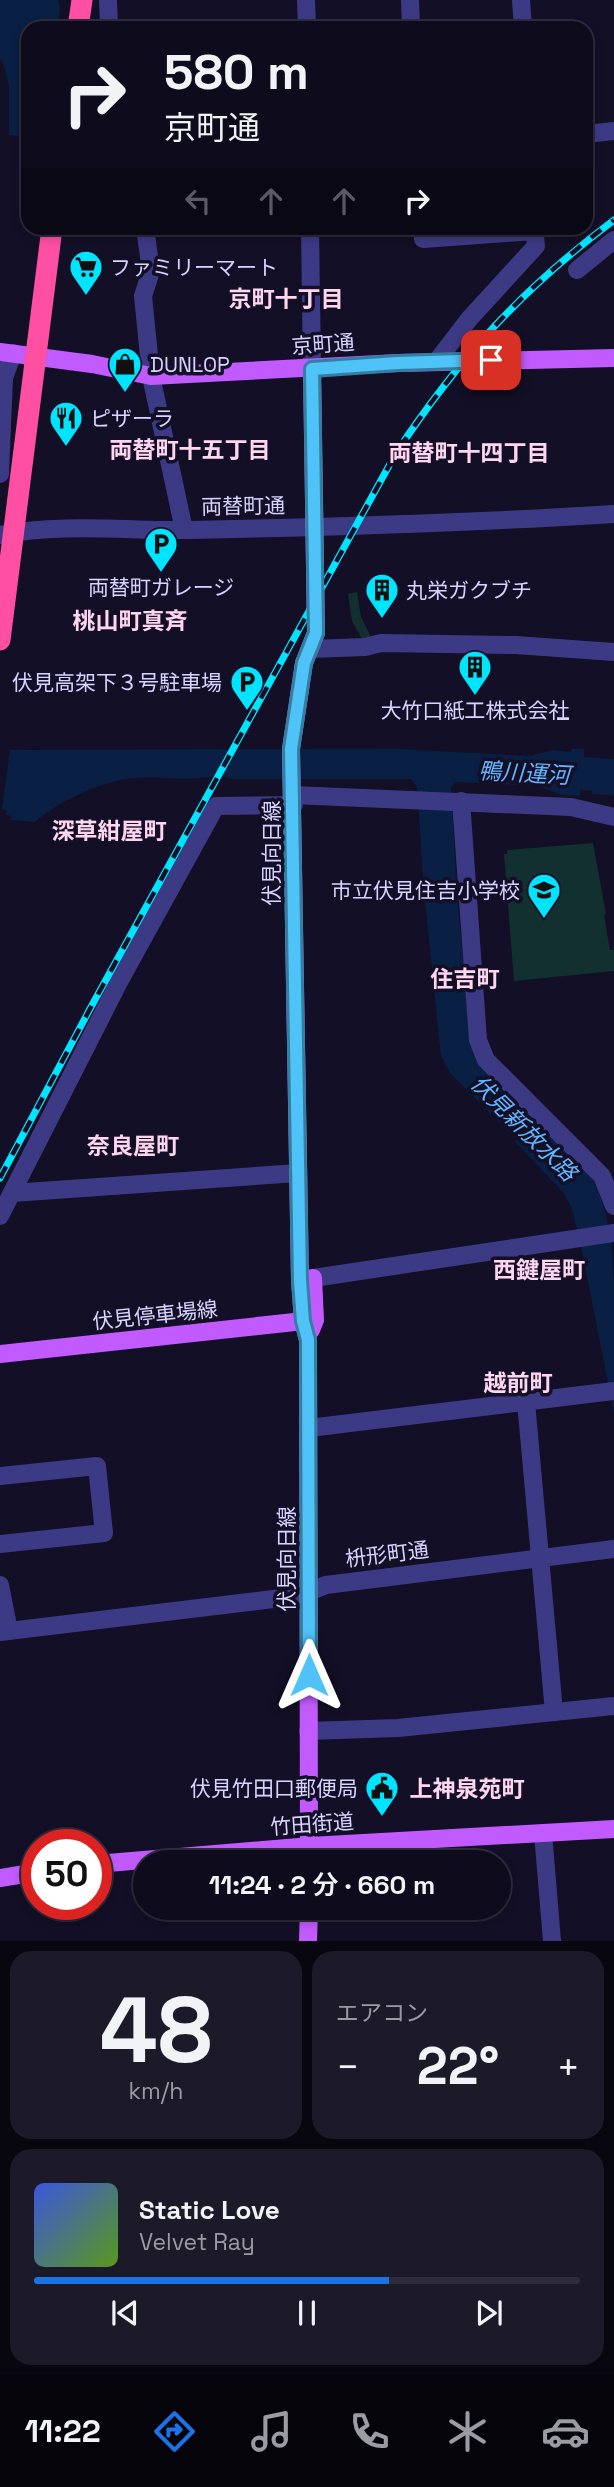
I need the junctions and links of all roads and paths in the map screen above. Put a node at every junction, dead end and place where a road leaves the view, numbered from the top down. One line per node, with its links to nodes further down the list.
1 (82, 0): 6 (highway)
2 (108, 0): 7 (street)
3 (306, 0): 8 (street)
4 (410, 0): 9 (street)
5 (521, 0): 10 (street)
6 (79, 21)
7 (109, 21)
8 (307, 21)
9 (411, 21)
10 (522, 21)
11 (614, 131): 12 (street)
12 (593, 133)
13 (51, 235): 22 (highway)
14 (146, 235): 26 (street)
15 (310, 235): 25 (street)
16 (423, 235): 17 (street)
17 (467, 235)
18 (535, 235): 24 (street)
19 (614, 240): 20 (street)
20 (577, 270)
21 (6, 352): 22 (main road, 京町通); 27 (street)
22 (36, 357): 26 (main road, 京町通); 31 (highway)
23 (614, 358): 24 (main road, 京町通)
24 (436, 362): 25 (main road, 京町通)
25 (312, 369): 26 (main road, 京町通); 29 (main road, 伏見向日線)
26 (151, 376): 30 (street)
27 (0, 474)
28 (614, 514): 29 (street, 両替町通)
29 (315, 527): 30 (street, 両替町通); 33 (main road, 伏見向日線)
30 (184, 530): 31 (street, 両替町通)
31 (6, 533): 32 (highway)
32 (0, 640)
33 (310, 649): 34 (street); 35 (main road, 伏見向日線)
34 (614, 652)
35 (293, 794): 36 (street); 38 (main road, 伏見向日線); 39 (street)
36 (459, 801): 37 (street); 40 (street)
37 (614, 817)
38 (298, 1173): 39 (street); 43 (main road, 伏見向日線)
39 (12, 1193): 41 (street)
40 (614, 1206)
41 (0, 1216)
42 (614, 1233): 43 (street)
43 (307, 1279): 44 (main road, 伏見向日線)
44 (309, 1320): 45 (main road, 伏見停車場線); 48 (main road, 伏見向日線)
45 (0, 1354)
46 (610, 1391): 47 (street)
47 (526, 1402): 48 (street); 52 (street)
48 (309, 1428): 54 (main road, 伏見向日線)
49 (0, 1476): 50 (street)
50 (0, 1544)
51 (614, 1549): 52 (street, 枡形町通)
52 (542, 1558): 54 (street, 枡形町通); 57 (street)
53 (0, 1585): 55 (street)
54 (310, 1591): 55 (street, 枡形町通); 58 (main road, 伏見向日線)
55 (4, 1632)
56 (614, 1706): 57 (street)
57 (554, 1712): 58 (street)
58 (308, 1731): 61 (main road, 伏見向日線)
59 (614, 1829): 60 (main road, 竹田街道)
60 (543, 1833): 62 (main road, 竹田街道); 69 (street)
61 (309, 1850)
62 (354, 1850)
63 (133, 1862): 64 (main road, 竹田街道)
64 (112, 1863)
65 (21, 1875): 66 (main road)
66 (0, 1878)
67 (309, 1920): 68 (main road)
68 (308, 1941)
69 (552, 1941)

